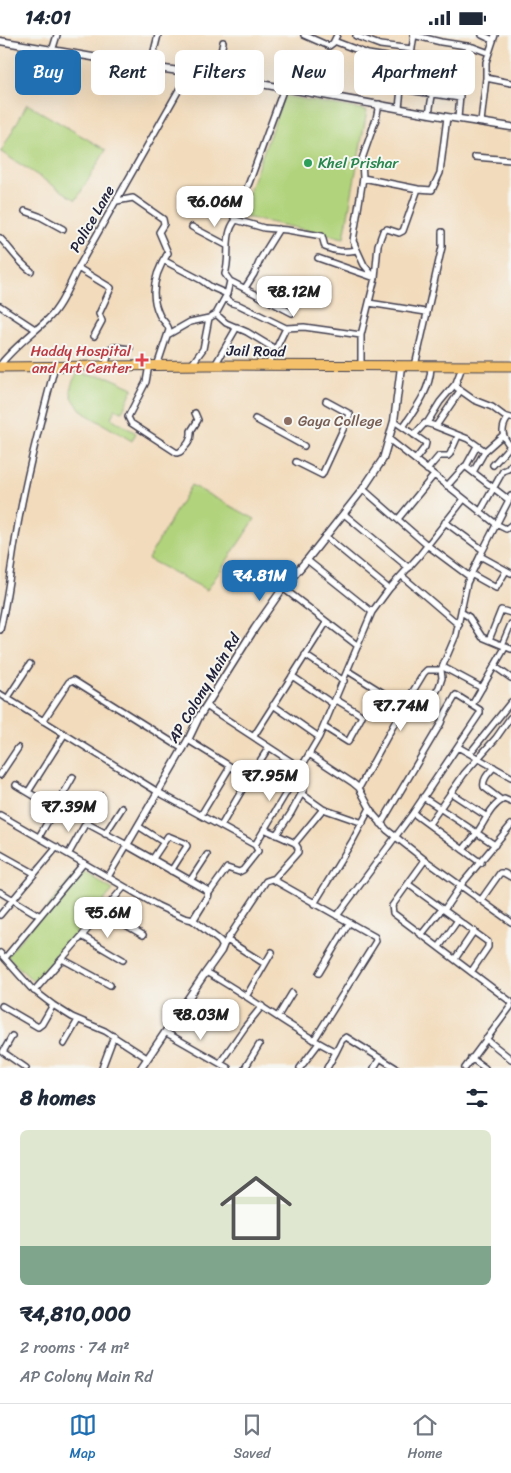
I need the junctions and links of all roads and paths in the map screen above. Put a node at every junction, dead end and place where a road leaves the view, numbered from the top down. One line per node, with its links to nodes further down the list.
1 (57, 35): 16 (street)
2 (158, 35): 17 (street)
3 (304, 35): 11 (street)
4 (337, 35): 11 (street)
5 (414, 35): 8 (street); 21 (street)
6 (482, 35): 9 (street)
7 (356, 36): 14 (street); 20 (street)
8 (425, 36): 13 (street)
9 (494, 37): 23 (street)
10 (0, 41): 15 (street)
11 (334, 41): 14 (street)
12 (223, 42): 18 (street)
13 (470, 46): 22 (street); 23 (street)
14 (352, 47): 19 (street)
15 (47, 50)
16 (52, 50)
17 (154, 50)
18 (221, 50)
19 (359, 50)
20 (403, 50)
21 (412, 50)
22 (468, 50)
23 (489, 53): 24 (street)
24 (486, 78): 25 (street); 38 (street)
25 (511, 83)
26 (176, 95): 44 (street, Police Lane)
27 (281, 95): 46 (street)
28 (323, 95): 33 (street)
29 (400, 95): 34 (street)
30 (432, 95): 32 (street); 35 (street)
31 (460, 95): 32 (street)
32 (460, 98): 37 (street)
33 (378, 105): 34 (street); 42 (street)
34 (399, 108): 35 (street)
35 (429, 113): 36 (street)
36 (447, 117): 37 (street); 43 (street)
37 (458, 118): 38 (street)
38 (481, 122): 39 (street)
39 (511, 127)
40 (475, 157): 41 (street)
41 (511, 160)
42 (363, 178): 43 (street); 53 (street)
43 (418, 189): 58 (street)
44 (117, 201): 55 (street); 56 (street, Police Lane)
45 (25, 211): 48 (street)
46 (236, 220): 49 (street); 52 (street)
47 (192, 227): 52 (street)
48 (63, 229)
49 (279, 229): 53 (street); 60 (street)
50 (442, 232): 64 (street)
51 (0, 238): 57 (street)
52 (228, 246): 59 (street)
53 (357, 250): 58 (street)
54 (318, 258): 58 (street)
55 (163, 260): 61 (street); 71 (street)
56 (78, 268): 70 (street, Police Lane); 73 (street)
57 (31, 271)
58 (376, 278): 62 (street)
59 (230, 281): 60 (street); 61 (street)
60 (245, 288): 66 (street)
61 (226, 296): 65 (street); 69 (street)
62 (369, 303): 64 (street); 72 (street)
63 (0, 306): 70 (street)
64 (426, 312): 86 (street)
65 (216, 313): 67 (street); 68 (street)
66 (292, 313)
67 (209, 318): 71 (street); 76 (street)
68 (237, 327): 75 (street); 77 (street)
69 (286, 328): 72 (street); 75 (street)
70 (35, 329): 79 (street, Police Lane)
71 (169, 334): 82 (street)
72 (361, 335): 83 (street)
73 (94, 336)
74 (130, 349): 81 (street)
75 (275, 349): 78 (street)
76 (192, 365): 77 (main road, Jail Road); 82 (main road, Jail Road)
77 (215, 365): 78 (main road, Jail Road)
78 (268, 365): 83 (main road, Jail Road)
79 (0, 366): 80 (main road, Jail Road)
80 (55, 366): 81 (main road, Jail Road); 142 (street)
81 (105, 366): 82 (main road, Jail Road)
82 (152, 366): 92 (street)
83 (361, 366): 85 (main road, Jail Road)
84 (511, 366): 88 (main road, Jail Road)
85 (401, 367): 86 (main road, Jail Road); 95 (street, AP Colony Main Rd)
86 (415, 367): 87 (main road, Jail Road)
87 (431, 367): 88 (main road, Jail Road); 98 (street)
88 (462, 367): 89 (street)
89 (456, 383): 90 (street); 96 (street)
90 (460, 391): 93 (street); 97 (street)
91 (326, 401): 108 (street)
92 (195, 413)
93 (509, 418): 100 (street)
94 (255, 419): 103 (street)
95 (394, 421): 98 (street); 102 (street, AP Colony Main Rd)
96 (427, 423): 97 (street); 99 (street)
97 (435, 426): 101 (street)
98 (403, 427): 99 (street)
99 (414, 435): 107 (street)
100 (503, 435): 105 (street); 106 (street)
101 (458, 436): 104 (street); 112 (street)
102 (390, 440): 107 (street); 117 (street, AP Colony Main Rd)
103 (304, 446)
104 (477, 446): 106 (street); 111 (street)
105 (510, 447): 109 (street)
106 (485, 451): 113 (street)
107 (415, 460): 112 (street)
108 (296, 462)
109 (493, 465)
110 (511, 465): 116 (street)
111 (466, 466): 113 (street); 115 (street)
112 (427, 470): 114 (street)
113 (473, 472): 116 (street)
114 (434, 475): 115 (street); 122 (street)
115 (447, 486): 119 (street)
116 (493, 488): 118 (street); 120 (street)
117 (363, 489): 121 (street, AP Colony Main Rd); 122 (street)
118 (510, 498): 124 (street)
119 (464, 499): 120 (street); 123 (street)
120 (480, 512): 124 (street)
121 (344, 514): 126 (street, AP Colony Main Rd); 130 (street)
122 (398, 519): 127 (street)
123 (445, 522): 127 (street); 128 (street)
124 (496, 524): 125 (street); 128 (street)
125 (511, 525)
126 (325, 537): 129 (street, AP Colony Main Rd); 135 (street)
127 (427, 545): 130 (street); 133 (street)
128 (482, 553): 131 (street); 133 (street)
129 (307, 560): 134 (street, AP Colony Main Rd); 136 (street)
130 (409, 569): 132 (street)
131 (509, 572): 133 (street)
132 (402, 576): 135 (street); 141 (street)
133 (470, 576): 137 (street)
134 (283, 588): 139 (street); 161 (street, AP Colony Main Rd)
135 (389, 589): 136 (street)
136 (372, 612): 144 (street)
137 (462, 612): 141 (street); 143 (street)
138 (511, 613): 143 (street)
139 (326, 623): 144 (street); 146 (street)
140 (511, 624): 145 (street)
141 (459, 625): 149 (street)
142 (0, 630)
143 (489, 640): 145 (street)
144 (358, 646): 150 (street)
145 (506, 647): 148 (street)
146 (305, 655): 151 (street); 153 (street)
147 (30, 663): 156 (street)
148 (494, 666): 152 (street); 154 (street)
149 (442, 669): 154 (street); 162 (street); 163 (street)
150 (348, 671): 153 (street); 162 (street)
151 (292, 676): 157 (street); 159 (street)
152 (511, 677)
153 (344, 681): 157 (street)
154 (482, 688): 160 (street)
155 (0, 695): 156 (street)
156 (7, 699): 165 (street)
157 (334, 702): 166 (street); 166 (street)
158 (511, 702): 175 (street)
159 (273, 705): 168 (street); 169 (street)
160 (472, 705): 163 (street); 172 (street)
161 (206, 706): 168 (street); 170 (street, AP Colony Main Rd)
162 (404, 706): 187 (street)
163 (443, 717): 207 (street)
164 (510, 718): 177 (street)
165 (43, 721): 167 (street); 174 (street)
166 (324, 727): 169 (street)
167 (64, 735): 188 (street); 189 (street)
168 (254, 736): 171 (street)
169 (319, 737): 176 (street)
170 (188, 740): 174 (street, AP Colony Main Rd); 178 (street)
171 (269, 747): 180 (street); 184 (street)
172 (458, 747): 175 (street); 193 (street)
173 (18, 748): 181 (street)
174 (182, 749): 189 (street, AP Colony Main Rd)
175 (470, 753): 177 (street)
176 (309, 754): 180 (street); 187 (street)
177 (477, 758): 179 (street); 190 (street)
178 (230, 767): 184 (street); 203 (street)
179 (494, 767): 183 (street); 194 (street)
180 (301, 768): 185 (street)
181 (0, 775)
182 (73, 777): 198 (street)
183 (511, 777)
184 (248, 779): 210 (street)
185 (295, 779): 191 (street); 212 (street)
186 (16, 785): 188 (street)
187 (359, 789): 197 (street)
188 (28, 793): 198 (street)
189 (158, 793): 203 (street); 211 (street, AP Colony Main Rd)
190 (451, 793): 200 (street); 204 (street)
191 (302, 794): 199 (street); 216 (street)
192 (101, 796): 205 (street)
193 (423, 797): 200 (street); 201 (street)
194 (501, 800): 195 (street); 204 (street)
195 (511, 802)
196 (122, 808): 214 (street)
197 (370, 808): 206 (street); 207 (street)
198 (56, 809): 217 (street)
199 (323, 809): 206 (street); 220 (street)
200 (440, 809): 208 (street); 215 (street)
201 (413, 813): 208 (street); 218 (street)
202 (0, 815): 217 (street)
203 (201, 815): 210 (street)
204 (486, 816): 215 (street)
205 (86, 823): 214 (street); 226 (street)
206 (362, 823): 246 (street)
207 (382, 824): 218 (street)
208 (429, 824): 225 (street)
209 (511, 825): 213 (street)
210 (221, 826): 222 (street)
211 (138, 827): 219 (street); 221 (street, AP Colony Main Rd)
212 (264, 829): 216 (street); 222 (street)
213 (509, 832): 223 (street)
214 (105, 834): 221 (street)
215 (476, 834): 223 (street); 225 (street)
216 (276, 835): 220 (street)
217 (39, 837): 224 (street)
218 (395, 837): 230 (street); 251 (street)
219 (164, 842): 229 (street); 233 (street)
220 (295, 843): 237 (street)
221 (127, 845): 229 (street); 235 (street)
222 (255, 845): 243 (street)
223 (495, 845): 232 (street)
224 (57, 847): 226 (street); 234 (street)
225 (463, 850): 232 (street)
226 (69, 853): 231 (street)
227 (0, 854): 234 (street)
228 (207, 855): 238 (street)
229 (152, 860): 233 (street)
230 (425, 860): 239 (street); 240 (street)
231 (84, 863): 235 (street); 250 (street)
232 (481, 863): 240 (street)
233 (171, 871): 238 (street)
234 (34, 873): 244 (street)
235 (108, 877): 241 (street)
236 (511, 877): 245 (street)
237 (274, 879): 246 (street); 260 (street)
238 (190, 881): 243 (street)
239 (408, 884): 247 (street); 258 (street)
240 (461, 885): 245 (street); 247 (street)
241 (124, 887): 248 (street); 252 (street)
242 (0, 891): 244 (street)
243 (209, 893): 252 (street)
244 (12, 899): 249 (street); 250 (street)
245 (481, 900): 254 (street)
246 (314, 904): 251 (street)
247 (443, 909): 253 (street); 258 (street)
248 (104, 912): 257 (street); 259 (street)
249 (0, 915)
250 (40, 916): 264 (street)
251 (337, 916): 255 (street)
252 (193, 920): 260 (street)
253 (458, 920): 256 (street); 261 (street)
254 (510, 920)
255 (350, 923): 271 (street); 287 (street)
256 (474, 931): 267 (street); 270 (street)
257 (143, 935)
258 (421, 935): 261 (street)
259 (82, 936): 265 (street); 266 (street)
260 (225, 943): 268 (street); 269 (street)
261 (438, 947): 267 (street)
262 (272, 952): 268 (street)
263 (0, 953): 264 (street)
264 (4, 958): 273 (street)
265 (62, 959): 272 (street); 273 (street)
266 (123, 959)
267 (455, 959): 270 (street)
268 (265, 964): 275 (street)
269 (206, 971): 275 (street); 283 (street)
270 (471, 972): 276 (street)
271 (319, 973)
272 (110, 985)
273 (34, 991): 277 (street)
274 (292, 993): 281 (street)
275 (247, 995): 278 (street)
276 (511, 1002)
277 (52, 1005): 279 (street); 282 (street)
278 (262, 1005): 281 (street); 295 (street)
279 (2, 1006)
280 (511, 1006): 286 (street)
281 (278, 1016): 287 (street)
282 (78, 1019): 285 (street); 288 (street)
283 (164, 1032): 293 (street); 295 (street)
284 (12, 1036): 296 (street)
285 (114, 1036): 293 (street); 298 (street)
286 (486, 1039): 292 (street); 294 (street)
287 (316, 1042): 290 (street); 302 (street)
288 (64, 1044)
289 (259, 1045): 301 (street)
290 (336, 1052): 291 (street); 303 (street)
291 (380, 1058): 297 (street); 304 (street)
292 (471, 1058): 305 (street); 306 (street)
293 (147, 1059): 299 (street)
294 (511, 1059)
295 (220, 1063): 300 (street)
296 (23, 1067)
297 (393, 1067)
298 (102, 1068)
299 (141, 1068)
300 (226, 1068)
301 (244, 1068)
302 (300, 1068)
303 (327, 1068)
304 (374, 1068)
305 (465, 1068)
306 (485, 1068)

